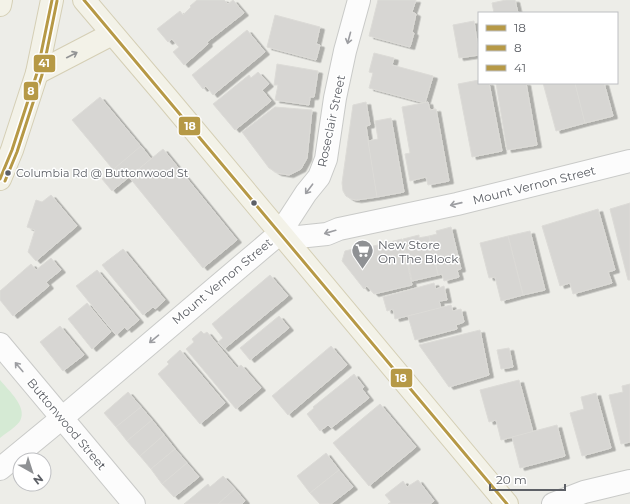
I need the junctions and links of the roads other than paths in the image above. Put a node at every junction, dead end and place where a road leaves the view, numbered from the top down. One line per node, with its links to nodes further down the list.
1 (1, 0): 5 (main road)
2 (52, 0): 7 (main road)
3 (84, 0): 6 (main road)
4 (359, 0): 10 (street, Roseclair Street, one-way to 10)
5 (0, 5)
6 (112, 34): 7 (main road, one-way to 6); 10 (main road)
7 (37, 73): 9 (main road)
8 (630, 161): 10 (street, Mount Vernon Street, one-way to 10)
9 (0, 179)
10 (280, 233): 12 (street, Mount Vernon Street, one-way to 12); 16 (main road)
11 (0, 344): 12 (street, Buttonwood Street, one-way to 11)
12 (62, 418): 13 (street, Mount Vernon Street); 15 (street, Buttonwood Street)
13 (0, 469)
14 (630, 481): 17 (street)
15 (134, 504)
16 (507, 504)
17 (553, 504)

